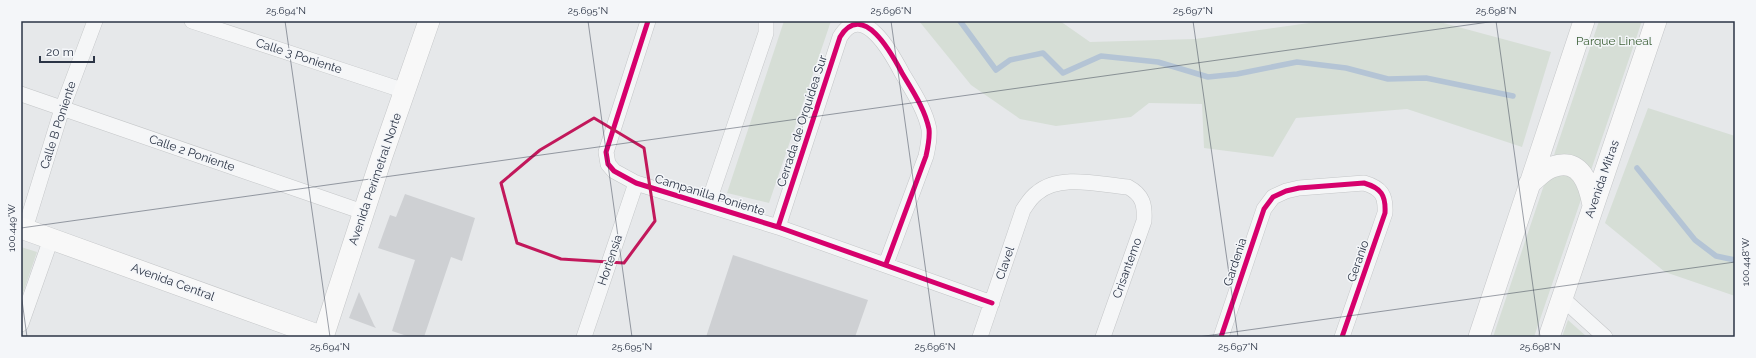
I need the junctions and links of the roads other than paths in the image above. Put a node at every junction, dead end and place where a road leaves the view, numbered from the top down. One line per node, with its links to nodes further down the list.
1 (95, 21): 10 (street, Calle B Poniente)
2 (192, 21): 8 (street, Calle 3 Poniente)
3 (429, 21): 8 (street, Avenida Perimetral Norte)
4 (648, 21): 11 (street, Campanilla Poniente)
5 (766, 21): 15 (street)
6 (1584, 21): 12 (street)
7 (1656, 21): 16 (street, Avenida Mitras)
8 (405, 91): 17 (street, Avenida Perimetral Norte)
9 (21, 94): 10 (street, Calle 2 Poniente)
10 (62, 109): 17 (street, Calle 2 Poniente); 19 (street, Calle B Poniente)
11 (636, 183): 15 (street, Campanilla Poniente); 26 (street, Hortensia)
12 (1529, 184): 16 (street); 31 (street)
13 (1037, 192): 23 (street, Clavel); 28 (street, Crisantemo)
14 (1273, 196): 29 (street, Gardenia); 30 (street, Geranio)
15 (708, 204): 18 (street, Campanilla Poniente)
16 (1593, 205): 22 (street, Avenida Mitras)
17 (363, 212): 25 (street, Avenida Perimetral Norte)
18 (778, 227): 21 (street, Campanilla Poniente); 21 (street, Cerrada de Orquídea Sur)
19 (23, 228): 20 (street, Avenida Central)
20 (51, 239): 24 (street); 25 (street, Avenida Central)
21 (886, 264): 23 (street, Campanilla Poniente)
22 (1562, 298): 32 (street, Avenida Mitras); 33 (street)
23 (992, 303): 27 (street, Clavel)
24 (21, 324)
25 (324, 337)
26 (584, 337)
27 (980, 337)
28 (1103, 337)
29 (1220, 337)
30 (1342, 337)
31 (1479, 337)
32 (1549, 337)
33 (1604, 337)

